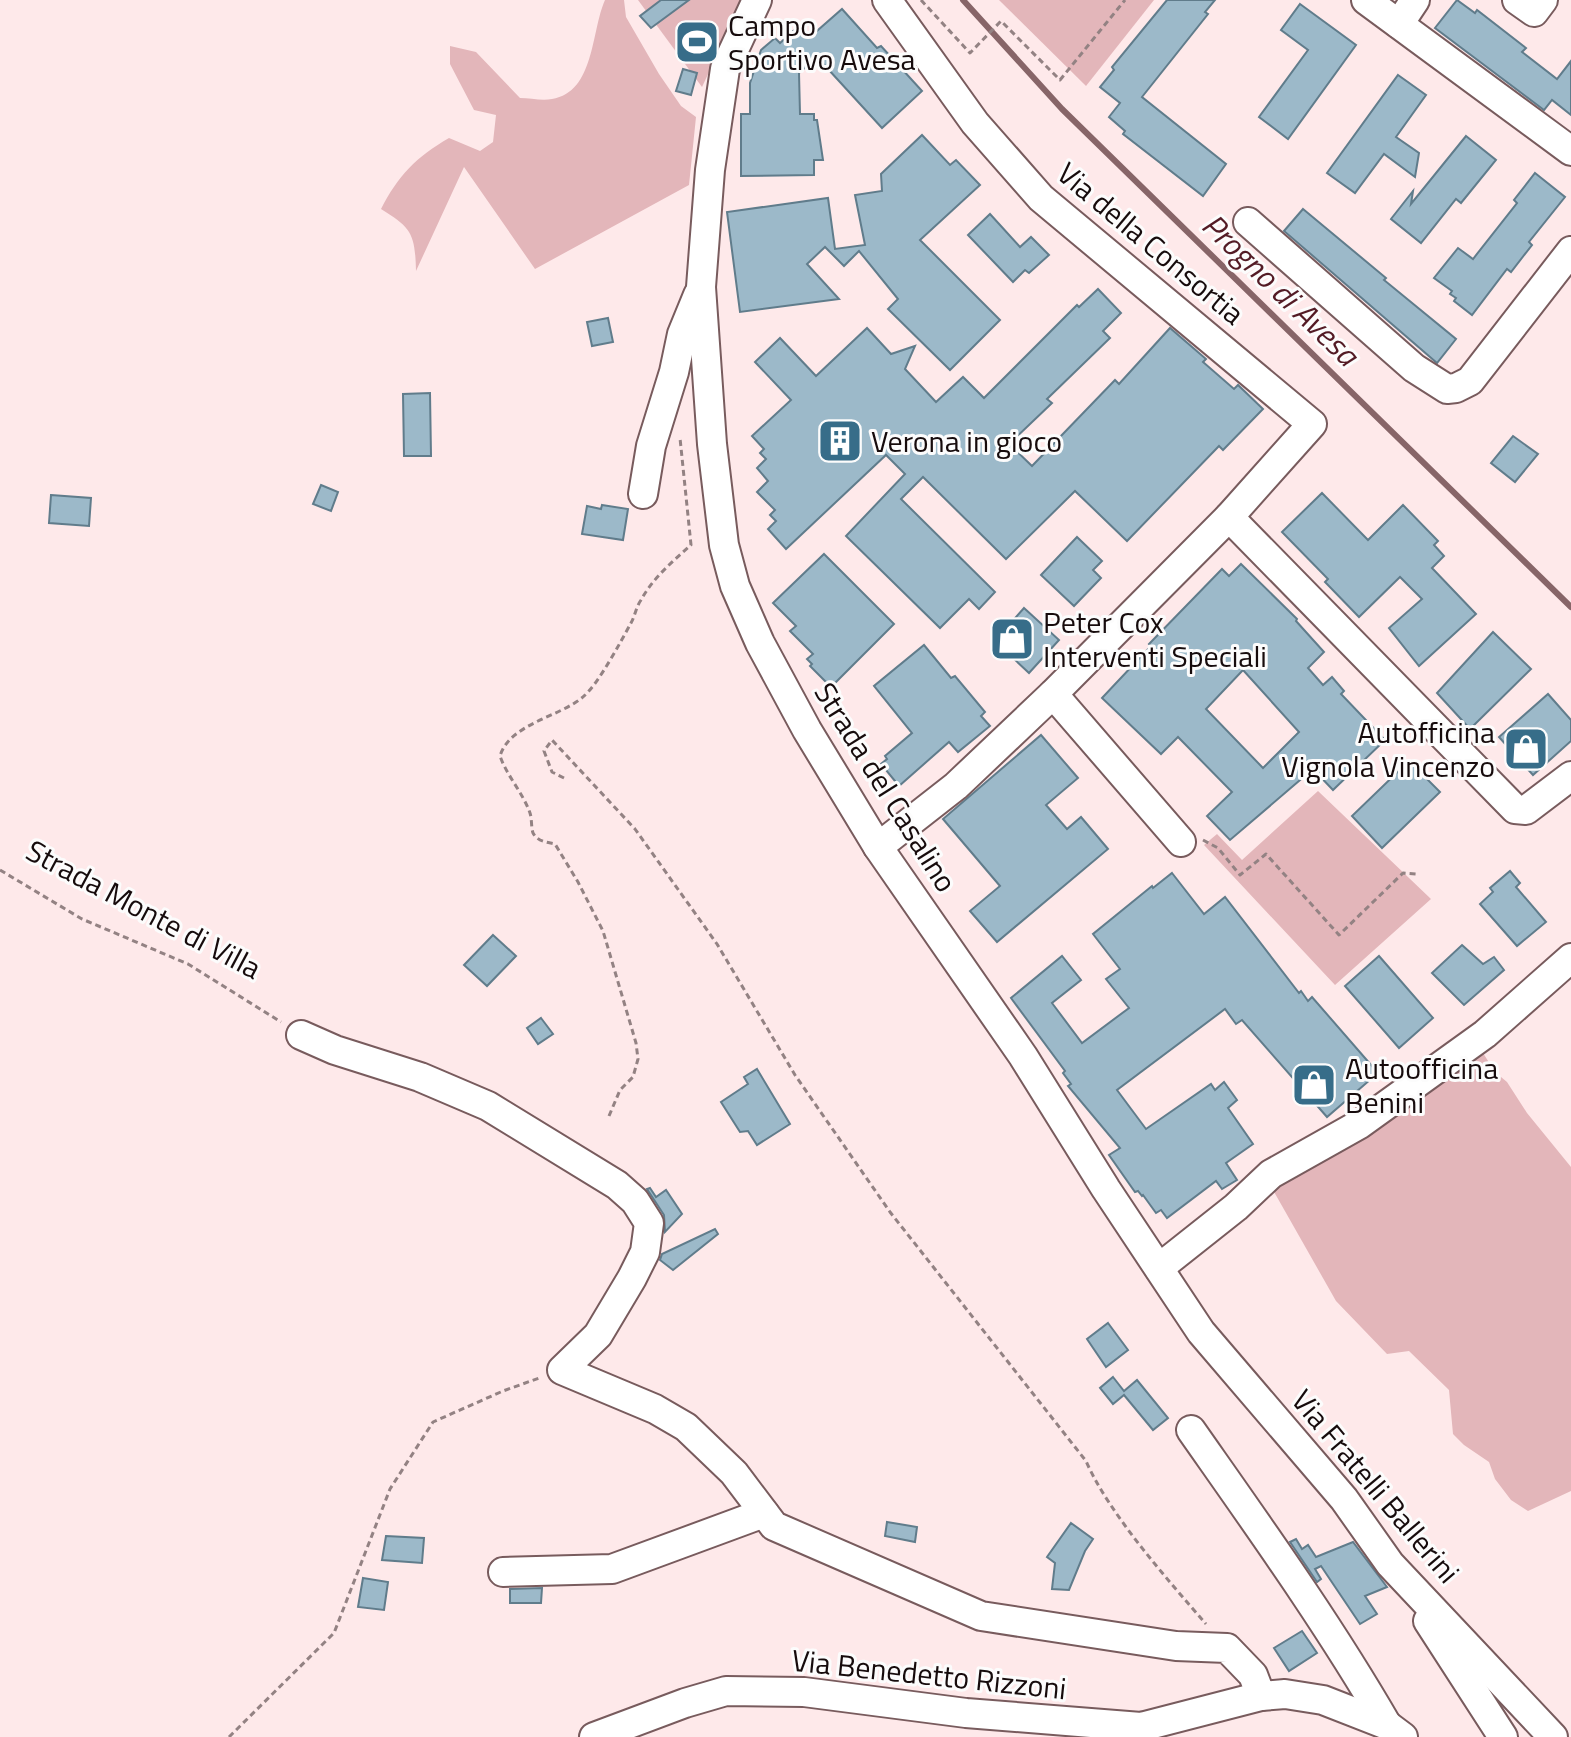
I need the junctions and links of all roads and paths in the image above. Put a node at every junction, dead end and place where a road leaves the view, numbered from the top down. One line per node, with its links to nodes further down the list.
1 (757, 0): 13 (street, Strada del Casalino)
2 (887, 0): 16 (street, Via della Consortia)
3 (921, 0): 4 (path)
4 (1125, 0)
5 (1366, 0): 9 (street)
6 (1415, 0): 9 (street)
7 (1517, 0): 8 (street)
8 (1543, 0)
9 (1399, 24): 10 (street)
10 (1571, 151)
11 (1248, 222): 12 (street)
12 (1571, 251)
13 (701, 287): 15 (street, Strada del Casalino); 21 (street, Strada del Casalino)
14 (680, 437): 26 (path)
15 (643, 494)
16 (1229, 517): 17 (street, Via della Consortia); 18 (street)
17 (1053, 694): 20 (street); 21 (street, Via della Consortia)
18 (1571, 776)
19 (564, 778): 33 (path)
20 (1181, 842): 23 (path)
21 (878, 847): 27 (street, Strada del Casalino)
22 (0, 870): 25 (path, Strada Monte di Villa)
23 (1417, 874)
24 (1569, 963): 27 (street)
25 (301, 1035): 28 (street)
26 (609, 1116)
27 (1159, 1268): 31 (street, Via Fratelli Ballerini)
28 (562, 1370): 30 (street); 36 (path)
29 (1191, 1430): 35 (street)
30 (764, 1513): 32 (street); 33 (street)
31 (1390, 1564): 38 (street); 39 (street, Via Fratelli Ballerini)
32 (503, 1572)
33 (1227, 1648): 34 (street)
34 (1261, 1696): 35 (street); 37 (street, Via Benedetto Rizzoni)
35 (1395, 1731)
36 (229, 1737)
37 (594, 1737)
38 (1503, 1737)
39 (1553, 1737)

